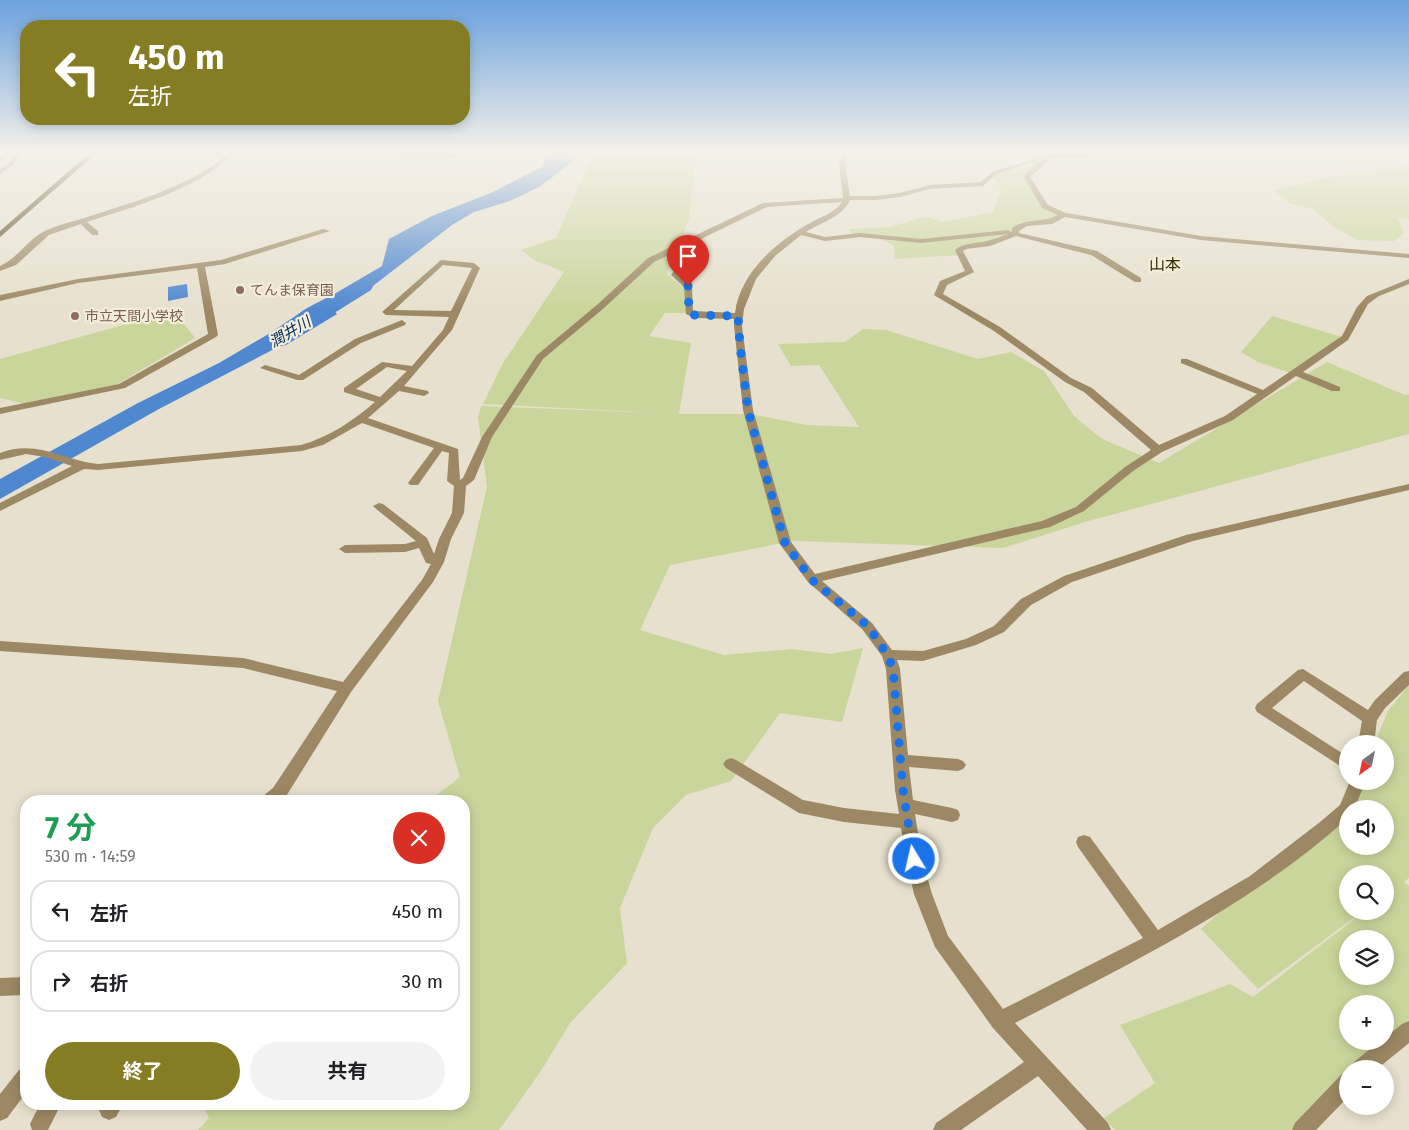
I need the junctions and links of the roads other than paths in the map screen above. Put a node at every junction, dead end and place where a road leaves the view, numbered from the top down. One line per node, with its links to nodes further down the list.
1 (36, 204): 12 (main road)
2 (133, 204): 7 (street)
3 (792, 204): 13 (street)
4 (843, 204): 11 (street)
5 (1044, 204): 6 (street)
6 (1064, 215): 9 (street); 14 (street)
7 (82, 221): 10 (street); 16 (street)
8 (326, 231): 15 (street)
9 (1015, 232): 11 (street); 17 (street); 35 (street)
10 (95, 233)
11 (800, 233): 21 (street)
12 (0, 235)
13 (669, 250): 21 (street); 39 (street)
14 (1409, 256)
15 (201, 265): 19 (street); 32 (street)
16 (0, 269)
17 (1138, 280)
18 (1409, 281): 26 (street)
19 (0, 298)
20 (453, 314): 20 (street); 25 (street)
21 (738, 316): 46 (street)
22 (402, 323): 24 (street)
23 (1184, 361): 30 (street)
24 (265, 368)
25 (413, 369): 27 (street); 31 (street)
26 (1295, 372): 28 (street); 30 (street)
27 (396, 388): 29 (street); 31 (street)
28 (1336, 389)
29 (424, 393)
30 (1264, 394): 35 (street)
31 (382, 400): 33 (street)
32 (0, 411)
33 (361, 419): 34 (street); 37 (street)
34 (441, 445): 38 (street); 39 (street)
35 (1158, 450): 46 (street)
36 (0, 457): 37 (street)
37 (80, 466): 42 (street)
38 (414, 483)
39 (460, 484): 45 (street)
40 (1409, 487): 48 (street)
41 (380, 506): 43 (street)
42 (0, 508)
43 (424, 543): 44 (street); 45 (street)
44 (345, 549)
45 (438, 562): 50 (street)
46 (812, 580): 48 (street)
47 (0, 646): 50 (street)
48 (888, 656): 54 (street)
49 (1409, 676): 51 (street)
50 (346, 688): 58 (street)
51 (1370, 719): 52 (street); 53 (street)
52 (1367, 735)
53 (1339, 759)
54 (900, 760): 56 (street); 59 (street)
55 (731, 764): 61 (street)
56 (958, 765)
57 (1354, 790): 63 (street)
58 (276, 795)
59 (905, 805): 60 (street); 61 (street)
60 (952, 815)
61 (908, 822): 66 (street)
62 (1084, 842): 63 (street)
63 (1156, 940): 66 (street)
64 (20, 986): 65 (street)
65 (0, 987)
66 (1000, 1021): 69 (street)
67 (1409, 1031): 68 (street)
68 (1372, 1060)
69 (1040, 1063): 75 (street); 76 (street)
70 (20, 1085): 73 (street)
71 (1339, 1091): 77 (street)
72 (48, 1110): 74 (street)
73 (0, 1111)
74 (40, 1124)
75 (942, 1130)
76 (1101, 1130)
77 (1302, 1130)

